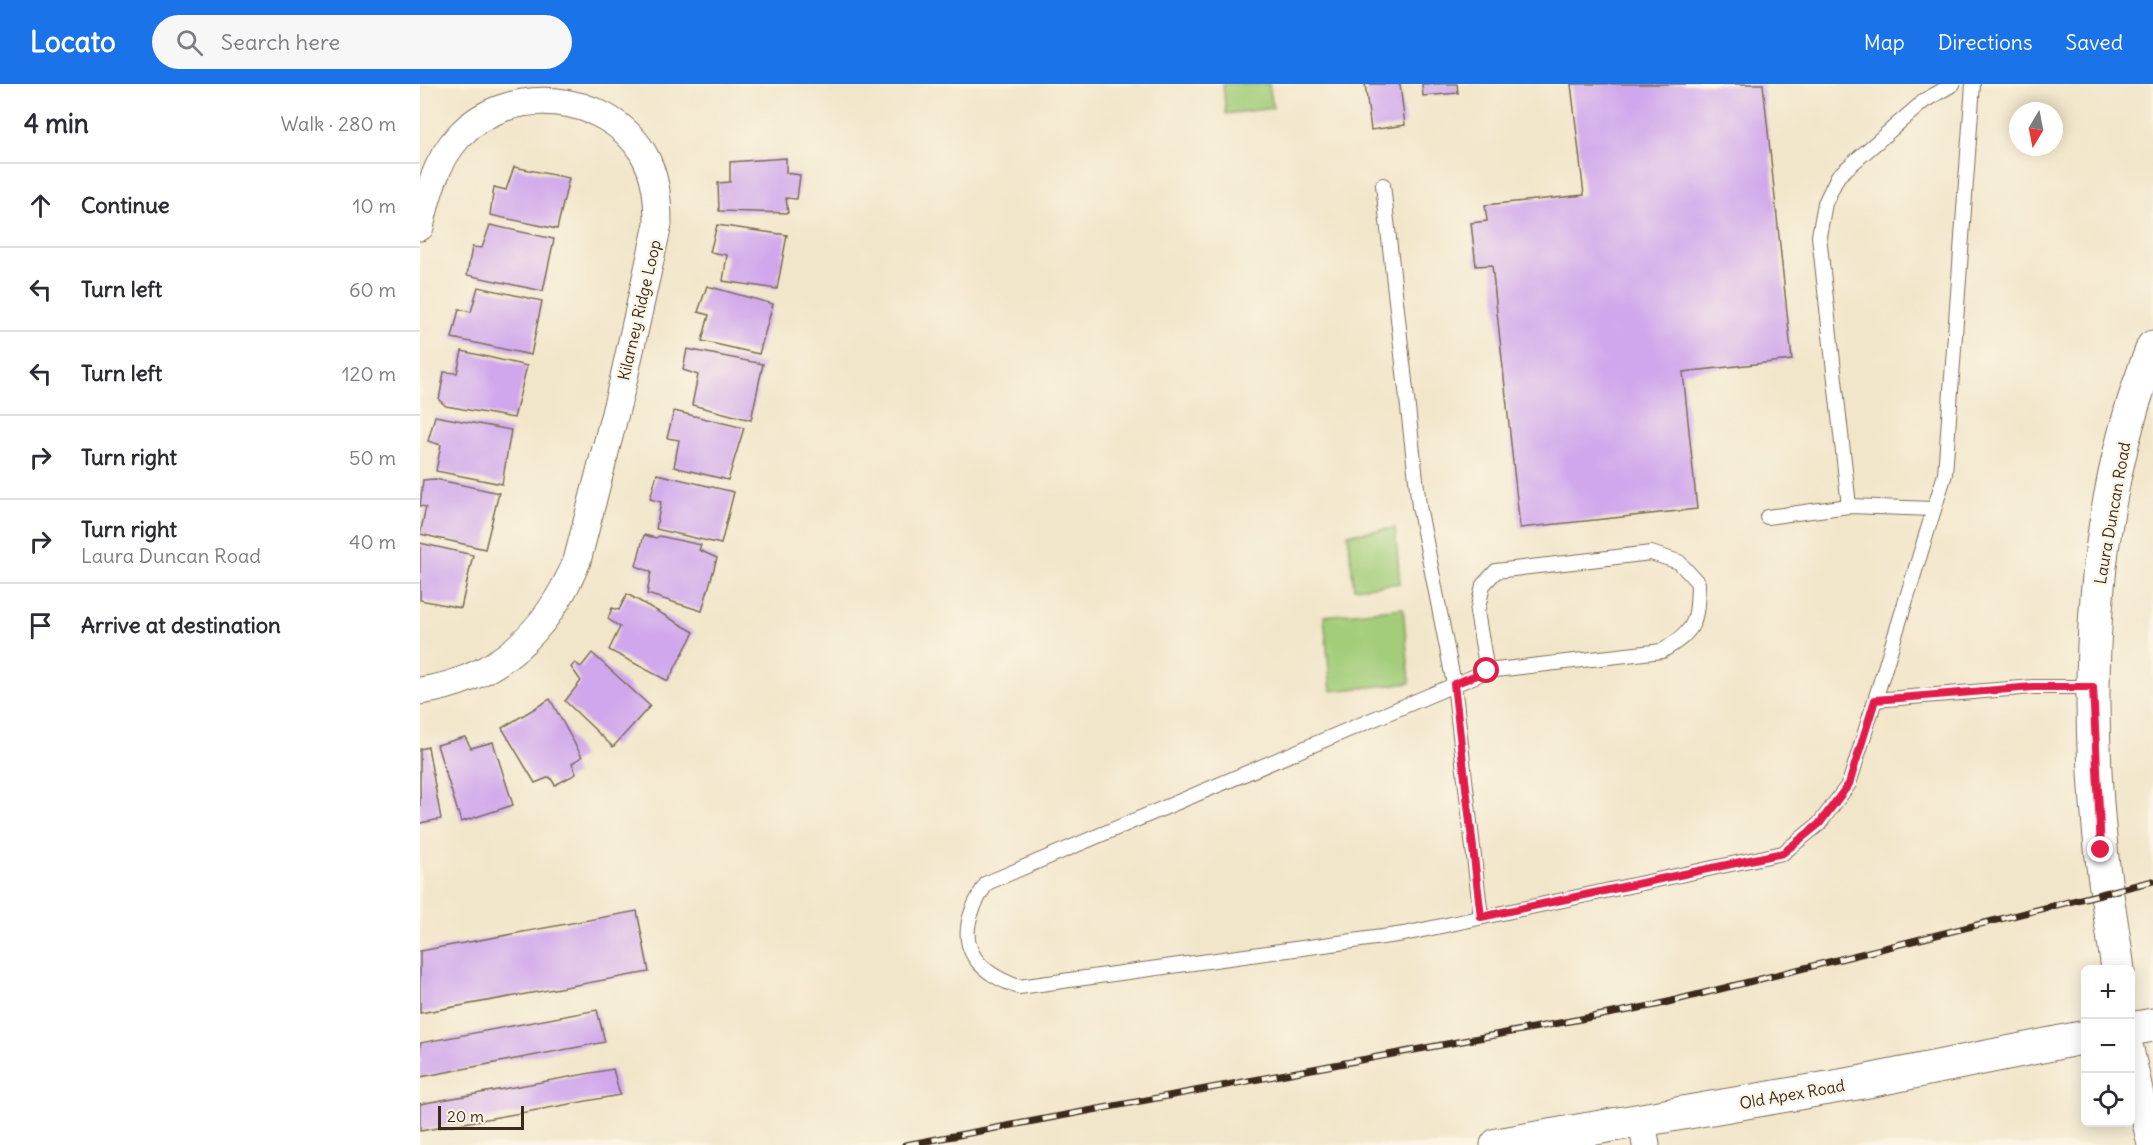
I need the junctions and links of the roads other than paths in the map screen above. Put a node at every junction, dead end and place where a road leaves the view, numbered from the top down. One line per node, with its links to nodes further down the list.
1 (1953, 84): 6 (lane)
2 (1973, 84): 7 (lane)
3 (1383, 185): 10 (lane)
4 (420, 227): 12 (street, Kilarney Ridge Loop)
5 (2153, 347): 11 (street, Laura Duncan Road)
6 (1849, 506): 7 (lane); 8 (lane)
7 (1935, 509): 13 (lane)
8 (1767, 516)
9 (1487, 671): 9 (lane); 10 (lane)
10 (1454, 684): 14 (lane); 14 (lane)
11 (2093, 687): 13 (lane); 15 (street, Laura Duncan Road)
12 (420, 691)
13 (1875, 700): 14 (lane)
14 (1481, 917)
15 (2117, 965)
16 (2153, 1025): 17 (street)
17 (2135, 1028)
18 (2081, 1038): 20 (street, Old Apex Road)
19 (2135, 1072): 22 (street)
20 (1644, 1132): 21 (street, Old Apex Road)
21 (1497, 1145)
22 (2151, 1145)

